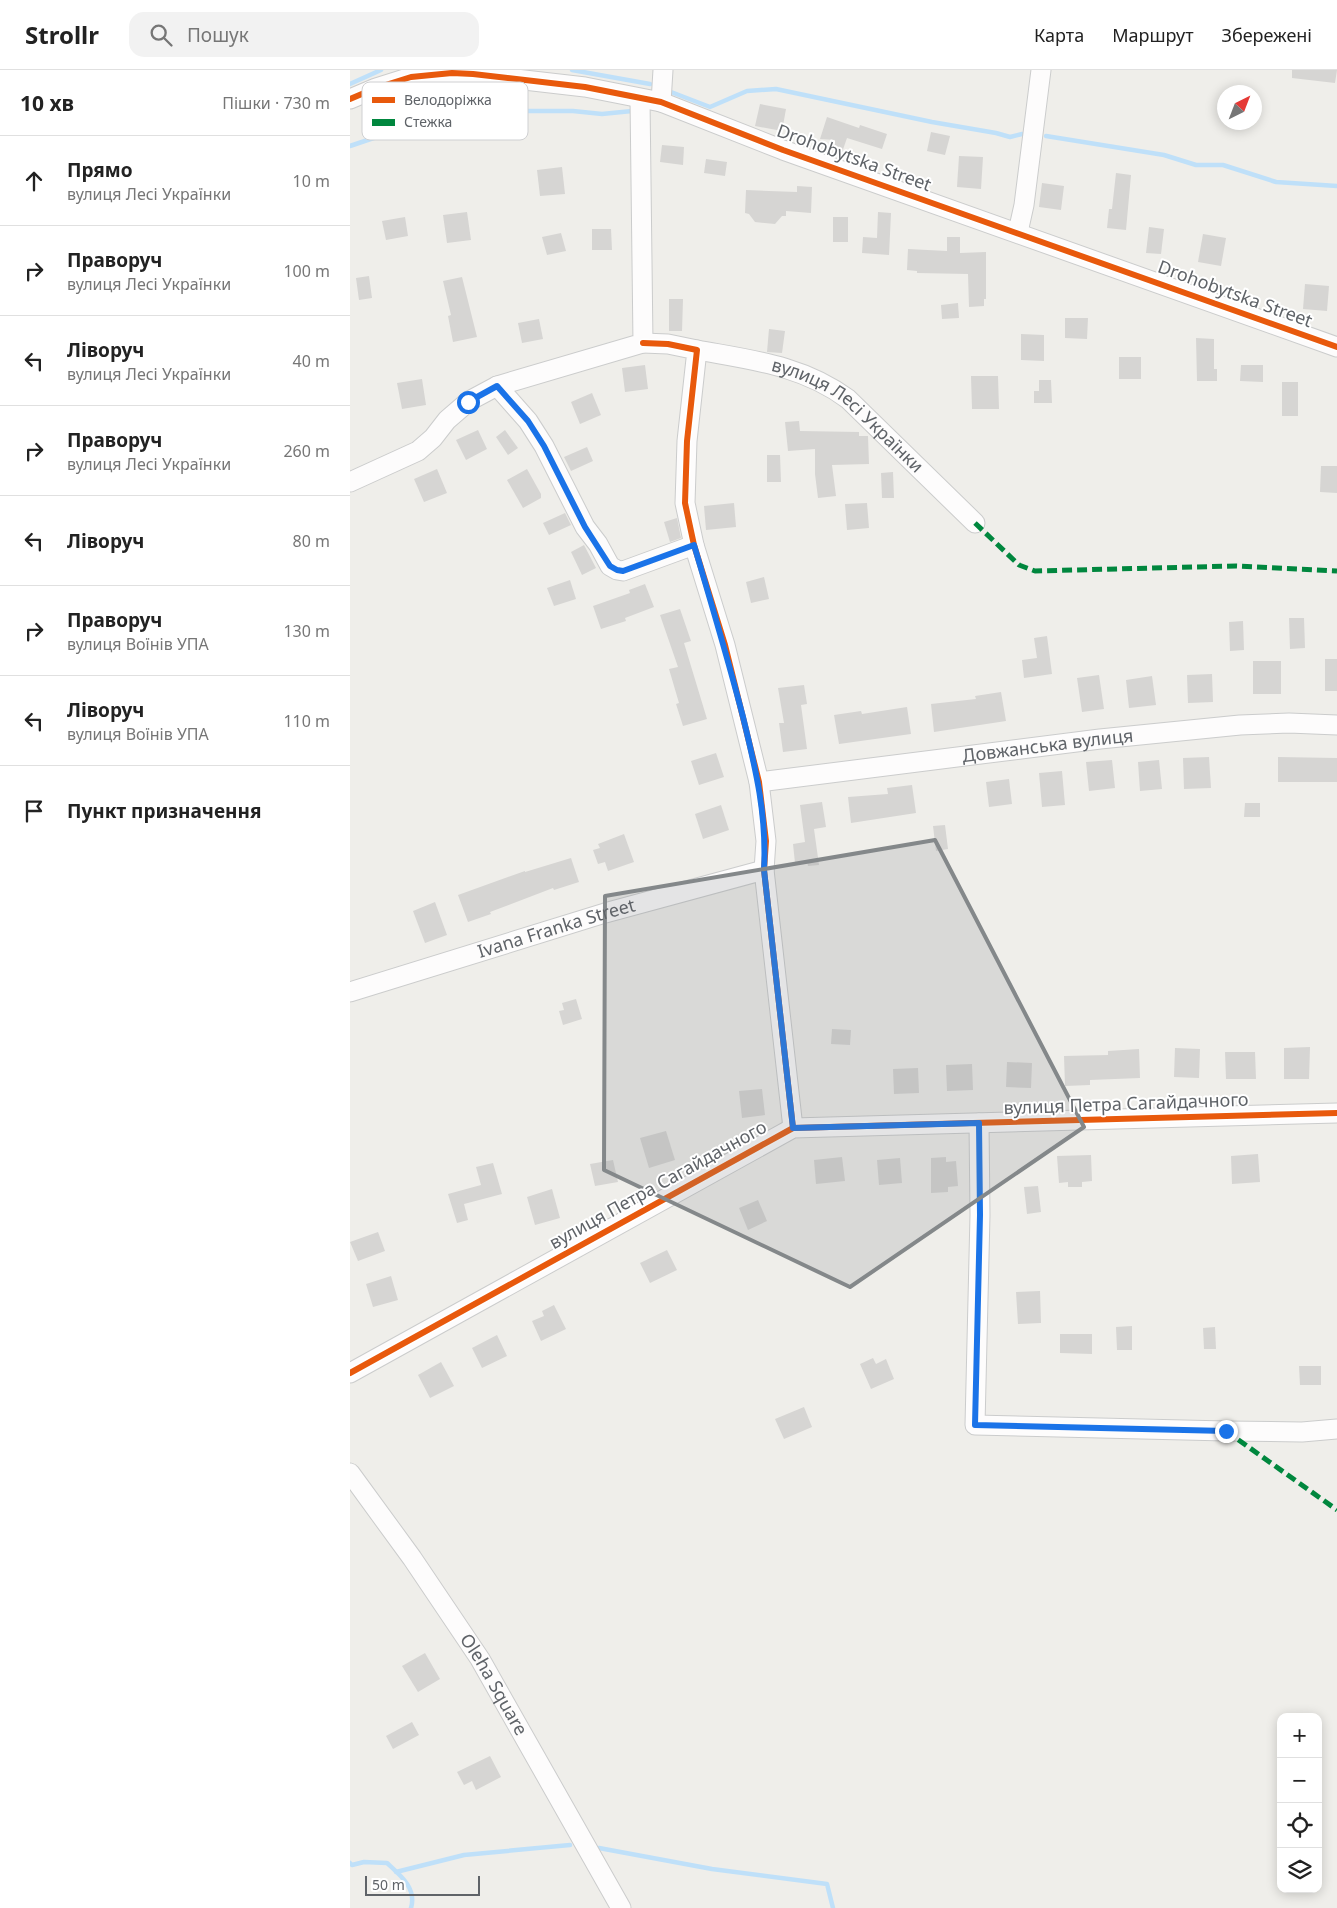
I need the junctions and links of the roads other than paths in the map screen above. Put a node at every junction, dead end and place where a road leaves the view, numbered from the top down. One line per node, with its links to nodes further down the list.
1 (663, 70): 8 (street)
2 (1042, 70): 9 (street)
3 (473, 72): 4 (street, Drohobytska Street); 7 (street, Drohobytska Street)
4 (395, 82)
5 (362, 94): 6 (street, Drohobytska Street)
6 (350, 99)
7 (640, 99): 8 (street, Drohobytska Street); 10 (street)
8 (660, 102): 9 (street, Drohobytska Street)
9 (1018, 232): 11 (street, Drohobytska Street)
10 (643, 343): 12 (street, вулиця Лесі Українки); 13 (street, вулиця Лесі Українки)
11 (1337, 346)
12 (697, 350): 15 (street, вулиця Лесі Українки); 16 (street)
13 (497, 386): 14 (street, вулиця Лесі Українки); 16 (street)
14 (350, 482)
15 (975, 523)
16 (694, 545): 18 (street)
17 (1337, 725): 18 (street, Довжанська вулиця)
18 (759, 782): 19 (street)
19 (764, 870): 20 (street, Ivana Franka Street); 23 (street)
20 (350, 992)
21 (1337, 1113): 22 (street, вулиця Петра Сагайдачного)
22 (979, 1123): 23 (street, вулиця Петра Сагайдачного); 25 (street)
23 (793, 1128): 24 (street, вулиця Петра Сагайдачного)
24 (350, 1373)
25 (1337, 1429)
26 (350, 1473): 27 (street, Oleha Square)
27 (621, 1908)

